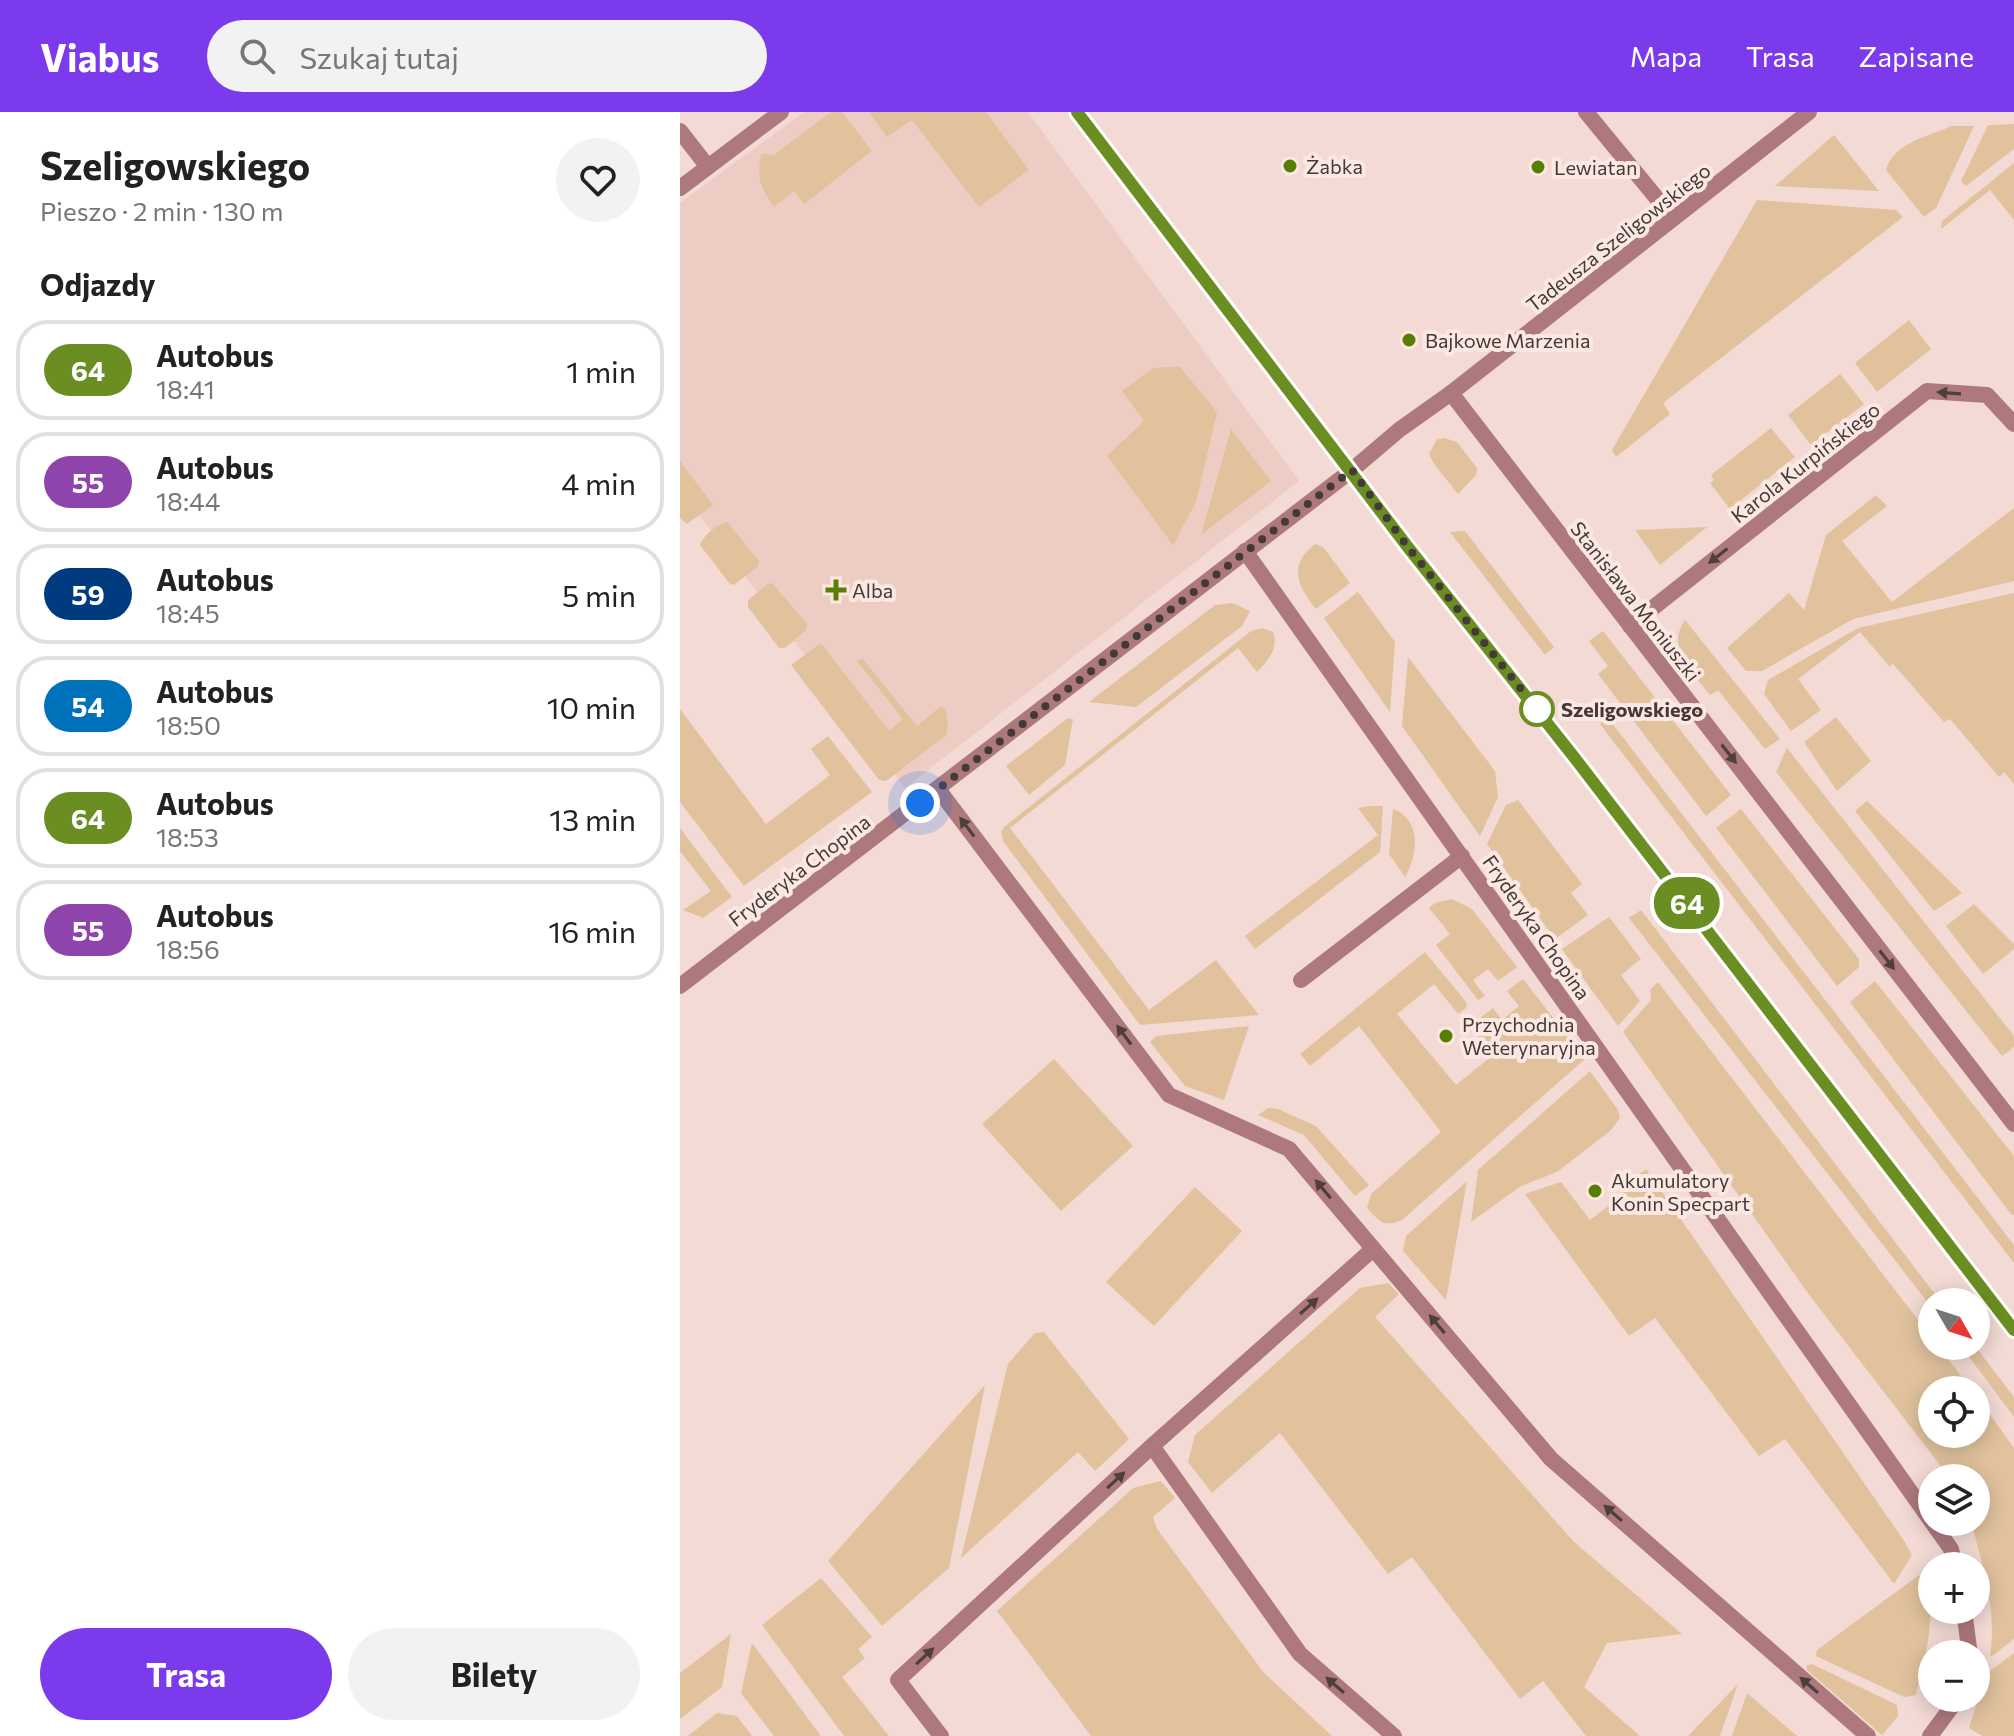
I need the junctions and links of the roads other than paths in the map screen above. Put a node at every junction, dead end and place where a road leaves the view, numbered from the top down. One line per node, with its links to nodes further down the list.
1 (781, 112): 6 (street)
2 (1077, 112): 11 (street)
3 (1586, 112): 8 (street)
4 (1809, 112): 8 (street, Tadeusza Szeligowskiego)
5 (680, 131): 6 (street)
6 (708, 167): 7 (street)
7 (680, 188)
8 (1673, 218): 9 (street, Tadeusza Szeligowskiego)
9 (1451, 393): 11 (street); 13 (street, Stanisława Moniuszki)
10 (2014, 424): 13 (street, Karola Kurpińskiego, one-way to 13)
11 (1352, 470): 12 (street, Fryderyka Chopina); 20 (street)
12 (1245, 551): 14 (street, Fryderyka Chopina); 15 (street, Fryderyka Chopina)
13 (1630, 626): 18 (street, Stanisława Moniuszki, one-way to 18)
14 (938, 789): 17 (street, Fryderyka Chopina); 19 (street, one-way to 14)
15 (1462, 856): 16 (street); 22 (street, Fryderyka Chopina)
16 (1301, 980)
17 (680, 986)
18 (2014, 1124)
19 (1373, 1249): 21 (street, one-way to 19); 26 (street, one-way to 19)
20 (2014, 1330)
21 (1152, 1446): 24 (street, one-way to 21); 25 (street, one-way to 21)
22 (1952, 1552)
23 (1948, 1712): 27 (street)
24 (941, 1736)
25 (1394, 1736)
26 (1868, 1736)
27 (1930, 1736)

